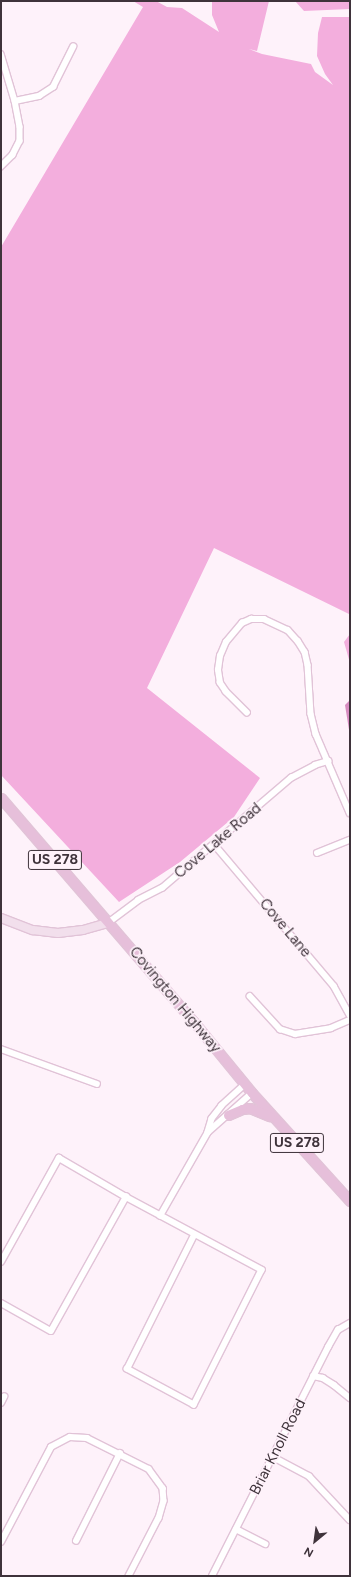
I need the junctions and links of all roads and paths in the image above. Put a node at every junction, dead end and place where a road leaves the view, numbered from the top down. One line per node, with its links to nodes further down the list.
1 (73, 48): 3 (street)
2 (1, 54): 3 (street)
3 (15, 101): 4 (street)
4 (1, 167)
5 (247, 712): 6 (street)
6 (328, 761): 8 (street); 10 (street, Cove Lake Road)
7 (1, 798): 13 (main road, Covington Highway / US 278)
8 (350, 813)
9 (350, 840): 11 (street)
10 (214, 844): 13 (street, Cove Lake Road); 15 (street, Cove Lane)
11 (317, 853)
12 (1, 918): 13 (street)
13 (108, 922): 19 (main road, Covington Highway / US 278)
14 (250, 996): 16 (street)
15 (350, 1015)
16 (350, 1020)
17 (1, 1050): 18 (street)
18 (97, 1084)
19 (245, 1085): 20 (main road, Covington Highway / US 278); 23 (street)
20 (252, 1093): 21 (street); 22 (main road, Covington Highway / US 278)
21 (228, 1114): 22 (main road); 23 (street)
22 (275, 1119): 25 (main road, Covington Highway / US 278)
23 (208, 1132): 26 (street)
24 (126, 1197): 26 (street); 28 (street); 29 (street)
25 (350, 1201)
26 (160, 1216): 27 (street)
27 (194, 1235): 27 (street)
28 (1, 1262)
29 (1, 1303)
30 (350, 1323): 31 (street, Briar Knoll Road)
31 (313, 1376): 32 (street); 34 (street, Briar Knoll Road)
32 (350, 1398)
33 (120, 1453): 37 (street); 38 (street); 40 (street)
34 (273, 1457): 35 (street); 36 (street, Briar Knoll Road)
35 (350, 1520)
36 (236, 1529): 39 (street); 41 (street, Briar Knoll Road)
37 (76, 1541)
38 (1, 1542)
39 (265, 1544)
40 (129, 1576)
41 (212, 1576)

